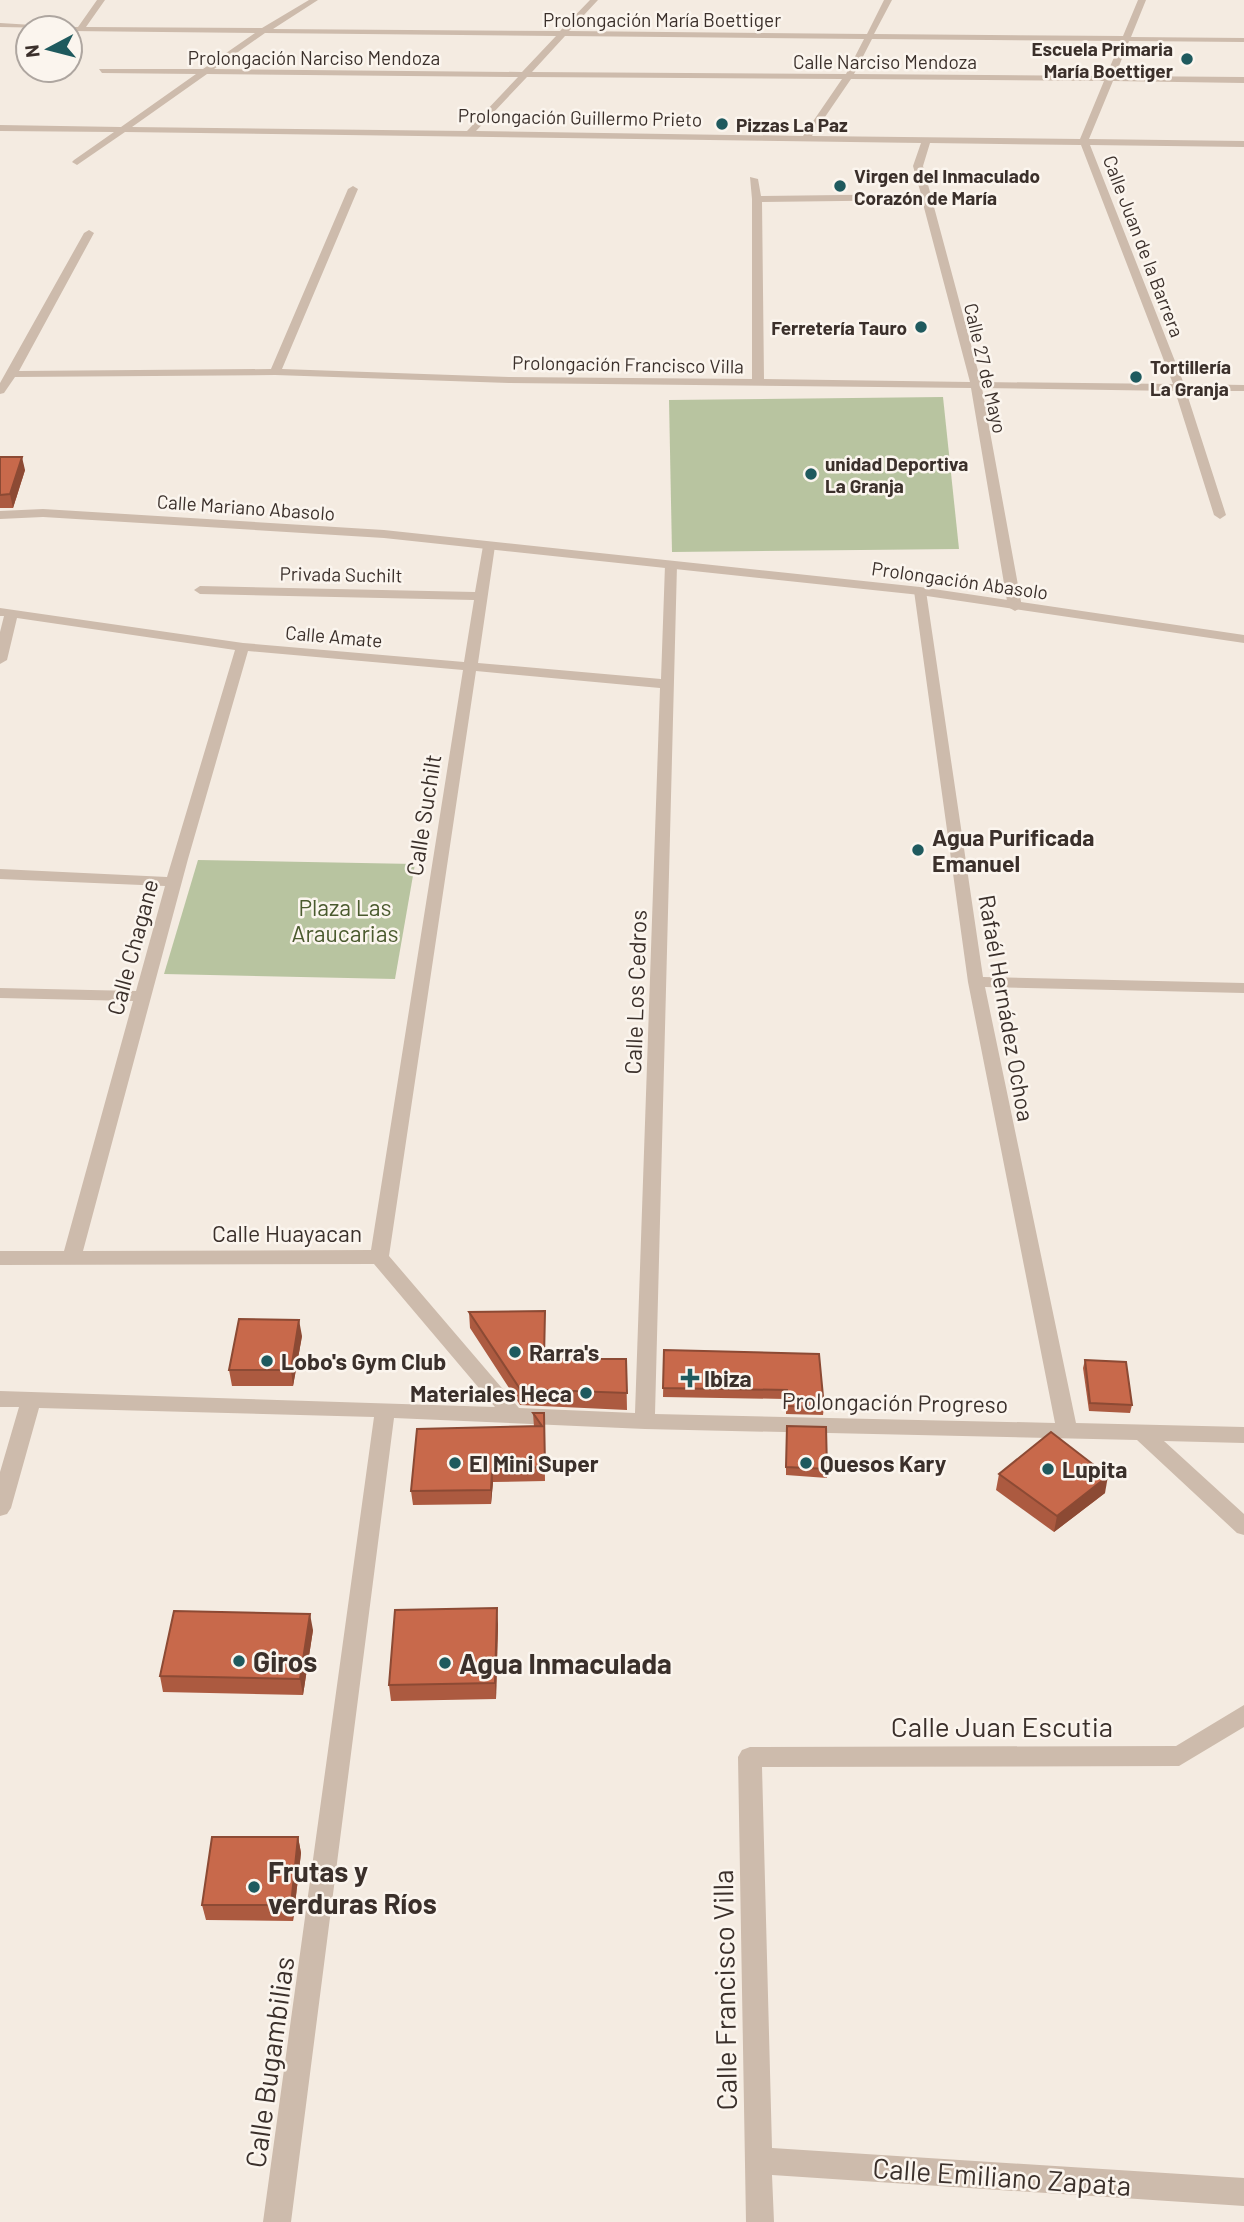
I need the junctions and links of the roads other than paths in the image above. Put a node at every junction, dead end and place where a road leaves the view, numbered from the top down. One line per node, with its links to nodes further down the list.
1 (101, 0): 6 (street)
2 (314, 0): 8 (street)
3 (594, 0): 9 (street)
4 (888, 0): 10 (street)
5 (1142, 0): 11 (street, Calle Juan de la Barrera)
6 (84, 20)
7 (84, 30): 8 (street, Prolongación María Boettiger)
8 (260, 33): 9 (street, Prolongación María Boettiger); 14 (street)
9 (561, 34): 10 (street, Prolongación María Boettiger); 15 (street)
10 (870, 36): 11 (street, Prolongación María Boettiger); 16 (street)
11 (1126, 40): 12 (street, Prolongación María Boettiger); 17 (street, Calle Juan de la Barrera)
12 (1244, 40)
13 (102, 71): 14 (street, Prolongación Narciso Mendoza)
14 (205, 72): 15 (street, Prolongación Narciso Mendoza); 20 (street)
15 (526, 74): 16 (street, Calle Narciso Mendoza); 21 (street)
16 (849, 76): 17 (street, Calle Narciso Mendoza); 22 (street)
17 (1109, 79): 18 (street, Calle Narciso Mendoza); 24 (street, Calle Juan de la Barrera)
18 (1244, 80)
19 (0, 128): 20 (street, Prolongación Guillermo Prieto)
20 (125, 130): 21 (street, Prolongación Guillermo Prieto); 26 (street)
21 (469, 134): 22 (street, Prolongación Guillermo Prieto)
22 (806, 138): 23 (street, Prolongación Guillermo Prieto)
23 (927, 139): 24 (street, Prolongación Guillermo Prieto); 29 (street, Calle 27 de Mayo)
24 (1084, 141): 25 (street, Prolongación Guillermo Prieto); 36 (street, Calle Juan de la Barrera)
25 (1244, 144)
26 (77, 162)
27 (753, 179): 30 (street)
28 (353, 189): 32 (street)
29 (926, 197): 30 (street); 35 (street, Calle 27 de Mayo)
30 (758, 199): 34 (street)
31 (89, 233): 33 (street)
32 (275, 372): 33 (street, Prolongación Francisco Villa); 34 (street, Prolongación Francisco Villa)
33 (12, 374): 38 (street)
34 (758, 383): 35 (street, Prolongación Francisco Villa)
35 (976, 385): 36 (street, Prolongación Francisco Villa); 46 (street, Calle 27 de Mayo)
36 (1181, 388): 37 (street, Prolongación Francisco Villa); 40 (street, Calle Juan de la Barrera)
37 (1244, 388)
38 (0, 391)
39 (0, 515): 41 (street, Calle Mariano Abasolo)
40 (1220, 515)
41 (489, 546): 42 (street, Calle Mariano Abasolo); 45 (street, Calle Suchilt)
42 (671, 565): 44 (street, Prolongación Abasolo); 52 (street, Calle Los Cedros)
43 (200, 590): 45 (street, Privada Suchilt)
44 (920, 591): 46 (street, Prolongación Abasolo); 55 (street, Rafaél Hernádez Ochoa)
45 (482, 596): 51 (street, Calle Suchilt)
46 (1015, 607): 48 (street, Prolongación Abasolo)
47 (6, 613): 49 (street, Calle Amate); 50 (street)
48 (1244, 639)
49 (243, 647): 51 (street, Calle Amate); 54 (street, Calle Chagane)
50 (0, 660)
51 (469, 668): 52 (street, Calle Amate); 59 (street, Calle Suchilt)
52 (666, 684): 66 (street, Calle Los Cedros)
53 (0, 874): 54 (street)
54 (173, 882): 58 (street, Calle Chagane)
55 (976, 982): 56 (street); 67 (street, Rafaél Hernádez Ochoa)
56 (1244, 988)
57 (0, 993): 58 (street)
58 (144, 996): 61 (street, Calle Chagane)
59 (379, 1257): 61 (street, Calle Huayacan); 65 (street, Calle Huayacan)
60 (0, 1258): 61 (street, Calle Huayacan)
61 (71, 1259)
62 (0, 1399): 63 (street, Prolongación Progreso)
63 (31, 1400): 64 (street, Prolongación Progreso); 70 (street)
64 (384, 1410): 65 (street, Prolongación Progreso); 76 (street, Calle Bugambilias)
65 (515, 1417): 66 (street, Prolongación Progreso)
66 (645, 1421): 67 (street, Prolongación Progreso)
67 (1067, 1430): 68 (street, Prolongación Progreso)
68 (1141, 1432): 69 (street, Prolongación Progreso); 71 (street)
69 (1244, 1436)
70 (0, 1508)
71 (1244, 1527)
72 (1244, 1715): 73 (street, Calle Juan Escutia)
73 (750, 1757): 74 (street, Calle Francisco Villa)
74 (760, 2161): 75 (street, Calle Emiliano Zapata); 77 (street, Calle Francisco Villa)
75 (1244, 2192)
76 (277, 2222)
77 (760, 2222)

